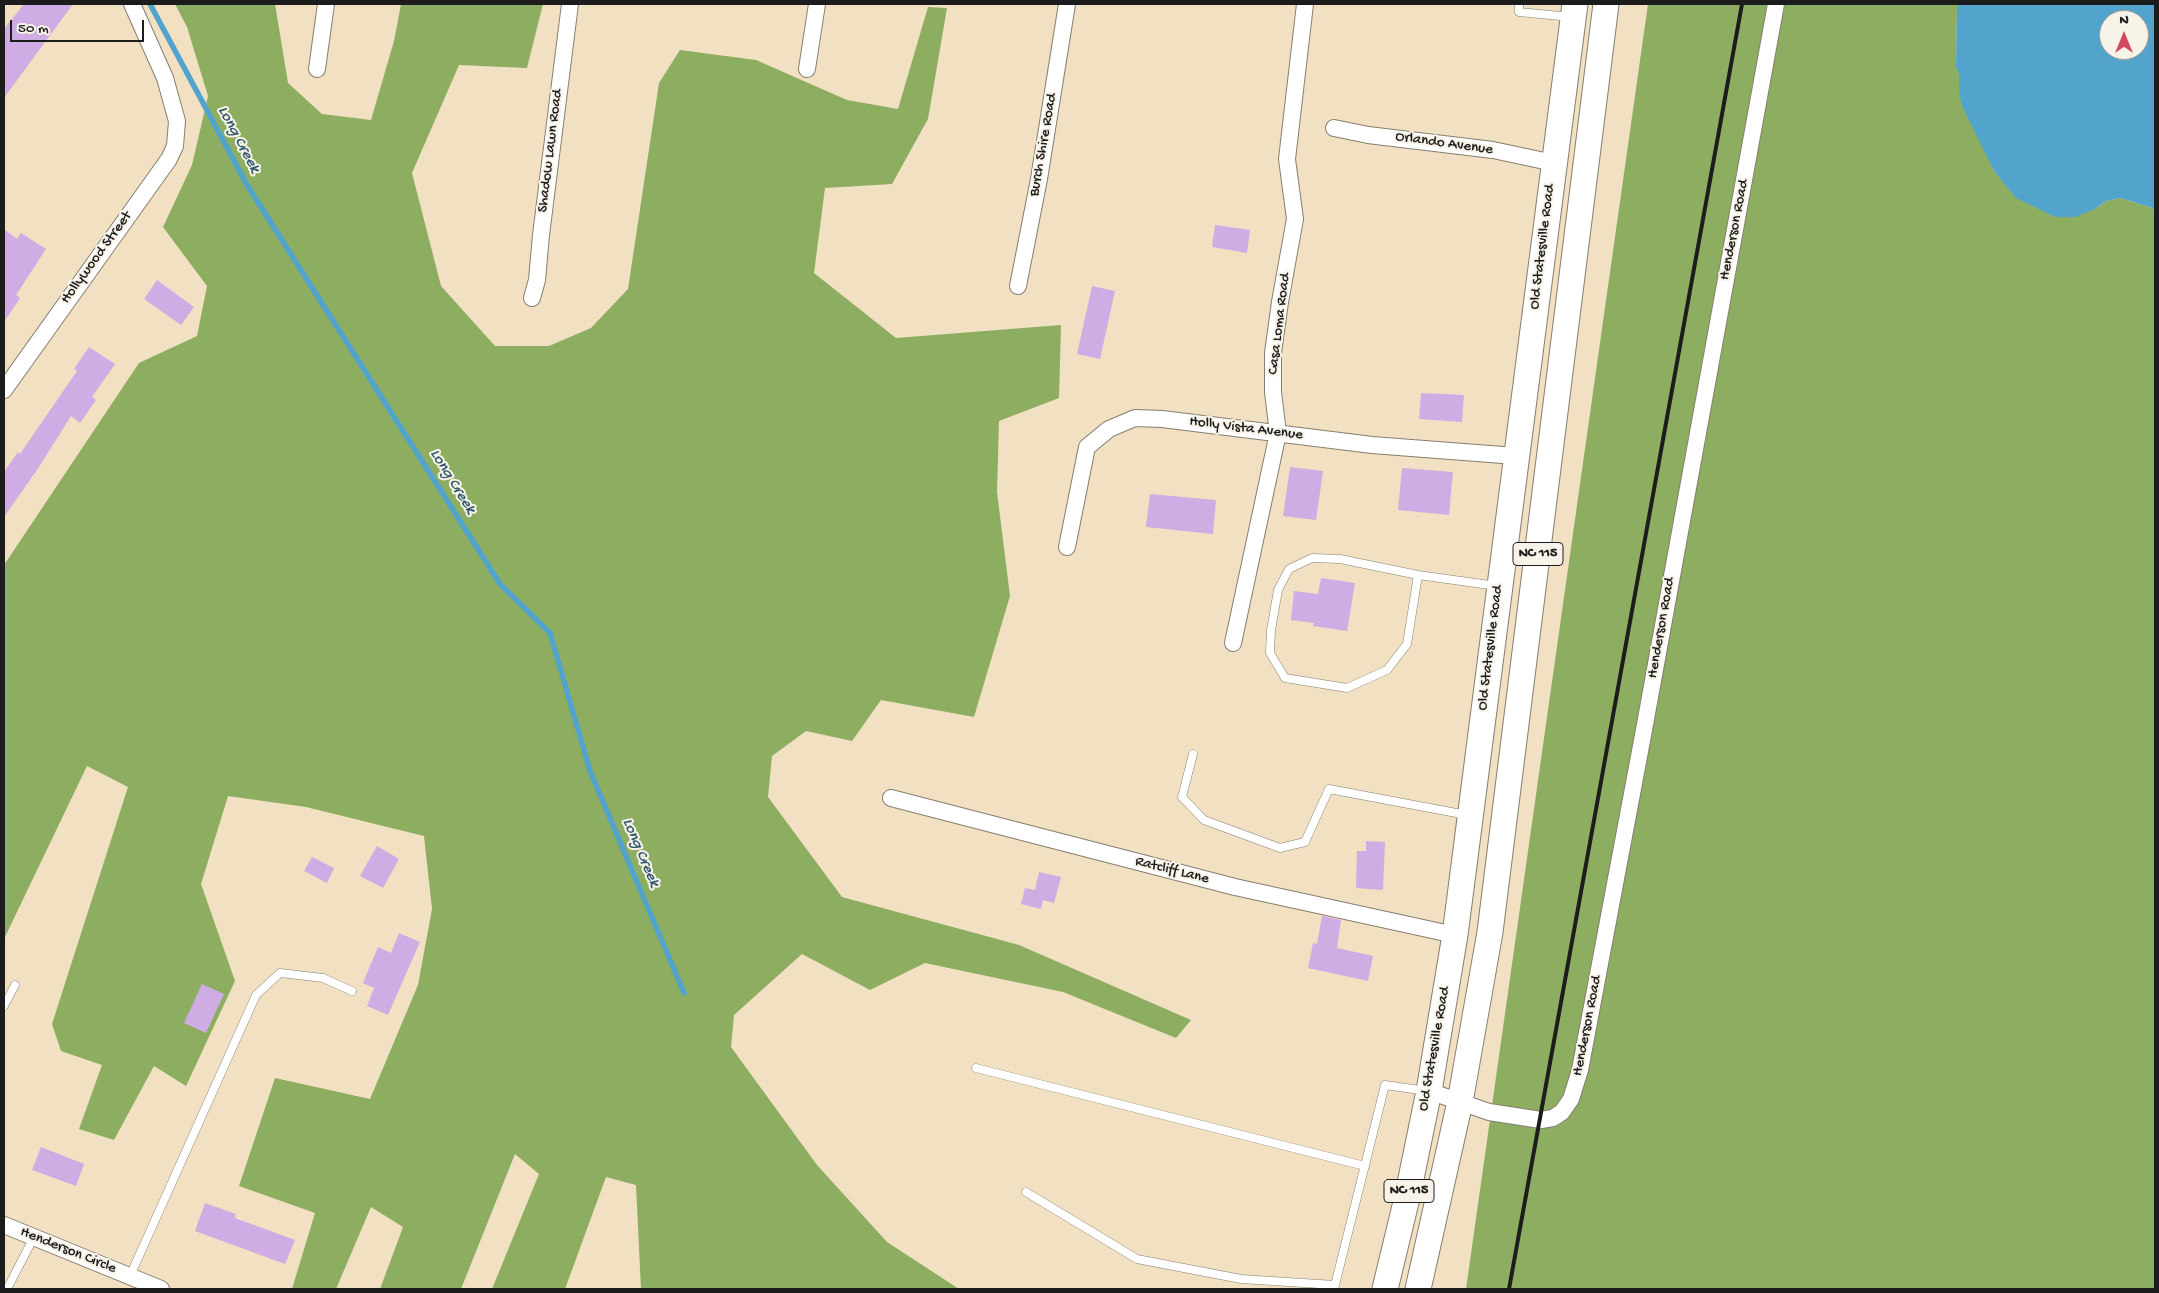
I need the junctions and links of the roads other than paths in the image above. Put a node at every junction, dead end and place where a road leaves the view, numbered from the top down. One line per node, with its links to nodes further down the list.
1 (132, 4): 17 (street, Hollywood Street)
2 (326, 4): 11 (street)
3 (570, 4): 16 (street, Shadow Lawn Road)
4 (817, 4): 12 (street)
5 (1067, 4): 15 (street, Burch Shire Road)
6 (1305, 4): 18 (street, Casa Loma Road)
7 (1519, 4): 10 (lane)
8 (1606, 4): 33 (main road, NC 115)
9 (1776, 4): 33 (street, Henderson Road)
10 (1574, 10): 14 (main road, Old Statesville Road / NC 115)
11 (316, 69)
12 (807, 69)
13 (1334, 128): 14 (street, Orlando Avenue)
14 (1554, 163): 19 (main road, Old Statesville Road / NC 115)
15 (1018, 286)
16 (532, 298)
17 (4, 390)
18 (1278, 433): 19 (street, Holly Vista Avenue); 20 (street, Holly Vista Avenue); 23 (street, Casa Loma Road)
19 (1516, 456): 22 (main road, Old Statesville Road / NC 115)
20 (1067, 547)
21 (1418, 575): 21 (lane); 22 (lane)
22 (1498, 587): 26 (main road, Old Statesville Road / NC 115)
23 (1233, 643)
24 (1192, 754): 26 (lane)
25 (892, 798): 27 (street, Ratcliff Lane)
26 (1469, 816): 27 (main road, Old Statesville Road / NC 115)
27 (1455, 935): 32 (main road, Old Statesville Road / NC 115)
28 (15, 985): 30 (lane)
29 (352, 991): 38 (lane)
30 (4, 1006)
31 (976, 1068): 34 (lane)
32 (1429, 1091): 33 (street, Henderson Road); 34 (lane); 42 (main road, Old Statesville Road / NC 115)
33 (1460, 1102): 43 (main road, NC 115)
34 (1365, 1166): 39 (lane)
35 (1026, 1192): 39 (lane)
36 (4, 1225): 37 (street, Henderson Circle)
37 (34, 1237): 38 (street, Henderson Circle); 40 (lane)
38 (130, 1276): 41 (street, Henderson Circle)
39 (1334, 1287)
40 (8, 1289)
41 (161, 1289)
42 (1385, 1289)
43 (1418, 1289)

